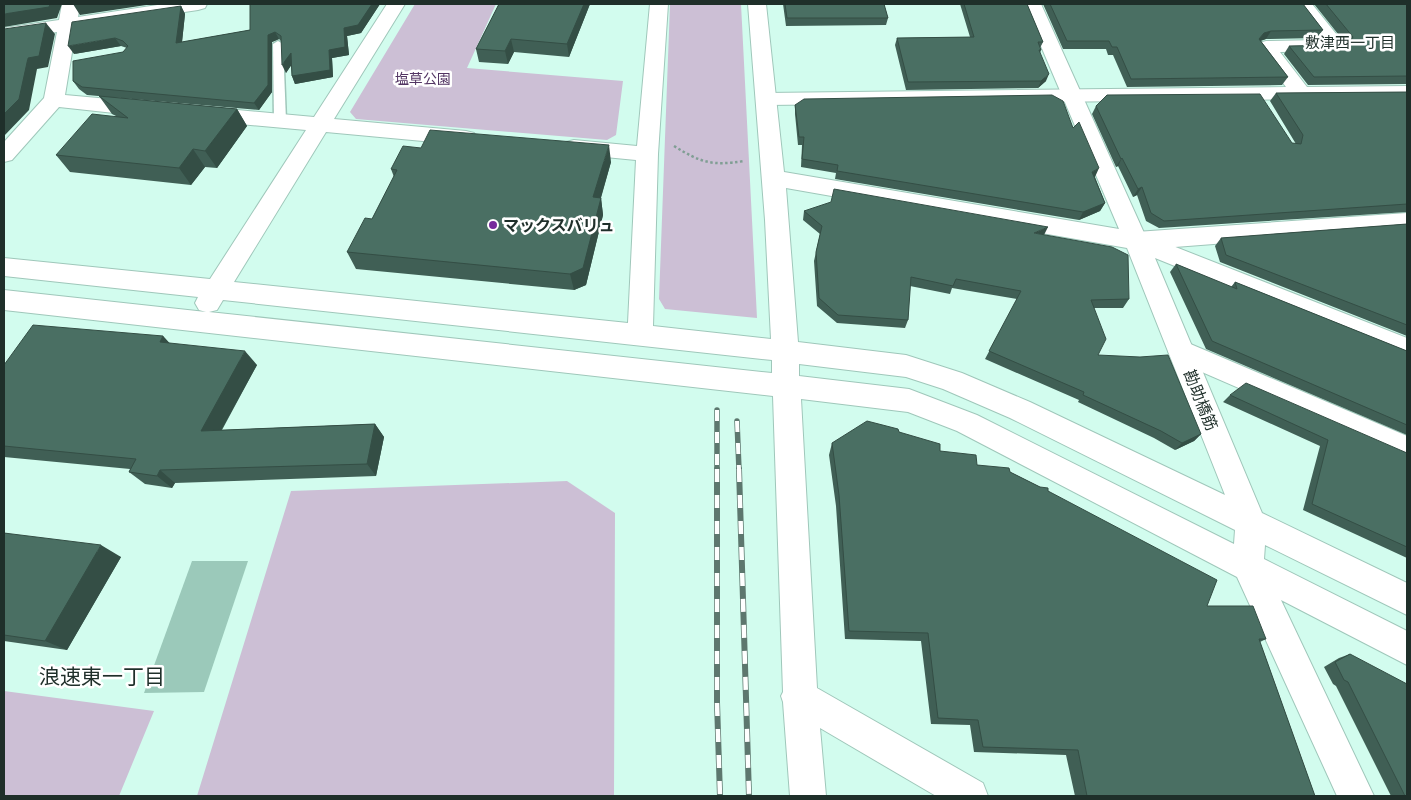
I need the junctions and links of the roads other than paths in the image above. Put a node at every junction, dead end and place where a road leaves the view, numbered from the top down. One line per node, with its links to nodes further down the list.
1 (71, 4): 8 (street)
2 (198, 4): 8 (street)
3 (396, 4): 17 (street)
4 (659, 4): 20 (street)
5 (757, 4): 14 (street)
6 (1032, 4): 13 (street, 勘助橋筋)
7 (1303, 4): 11 (street)
8 (66, 25): 9 (street); 15 (street)
9 (4, 34)
10 (278, 44): 16 (lane)
11 (1300, 92): 12 (street); 13 (street)
12 (1407, 92)
13 (1070, 94): 14 (street); 24 (street, 勘助橋筋)
14 (766, 99): 22 (street)
15 (54, 100): 16 (street); 21 (street)
16 (280, 121): 17 (street)
17 (321, 125): 18 (street); 26 (street)
18 (489, 140)
19 (558, 146): 20 (street)
20 (647, 154): 29 (street)
21 (4, 155)
22 (773, 178): 24 (street); 31 (street)
23 (1407, 221): 24 (street)
24 (1136, 241): 30 (street); 32 (street, 勘助橋筋)
25 (4, 267): 26 (street)
26 (218, 290): 28 (street); 29 (street)
27 (4, 300): 28 (street)
28 (196, 321): 33 (street)
29 (640, 335): 31 (street)
30 (1407, 349)
31 (785, 351): 33 (street); 35 (street)
32 (1181, 351): 34 (street); 35 (street, 勘助橋筋)
33 (785, 385): 36 (street); 39 (street)
34 (1407, 449)
35 (1251, 522): 36 (street, 勘助橋筋); 37 (street)
36 (1248, 566): 38 (street); 42 (street, 勘助橋筋)
37 (1407, 599)
38 (1407, 648)
39 (798, 696): 40 (street); 41 (street)
40 (808, 796)
41 (970, 796)
42 (1356, 796)

